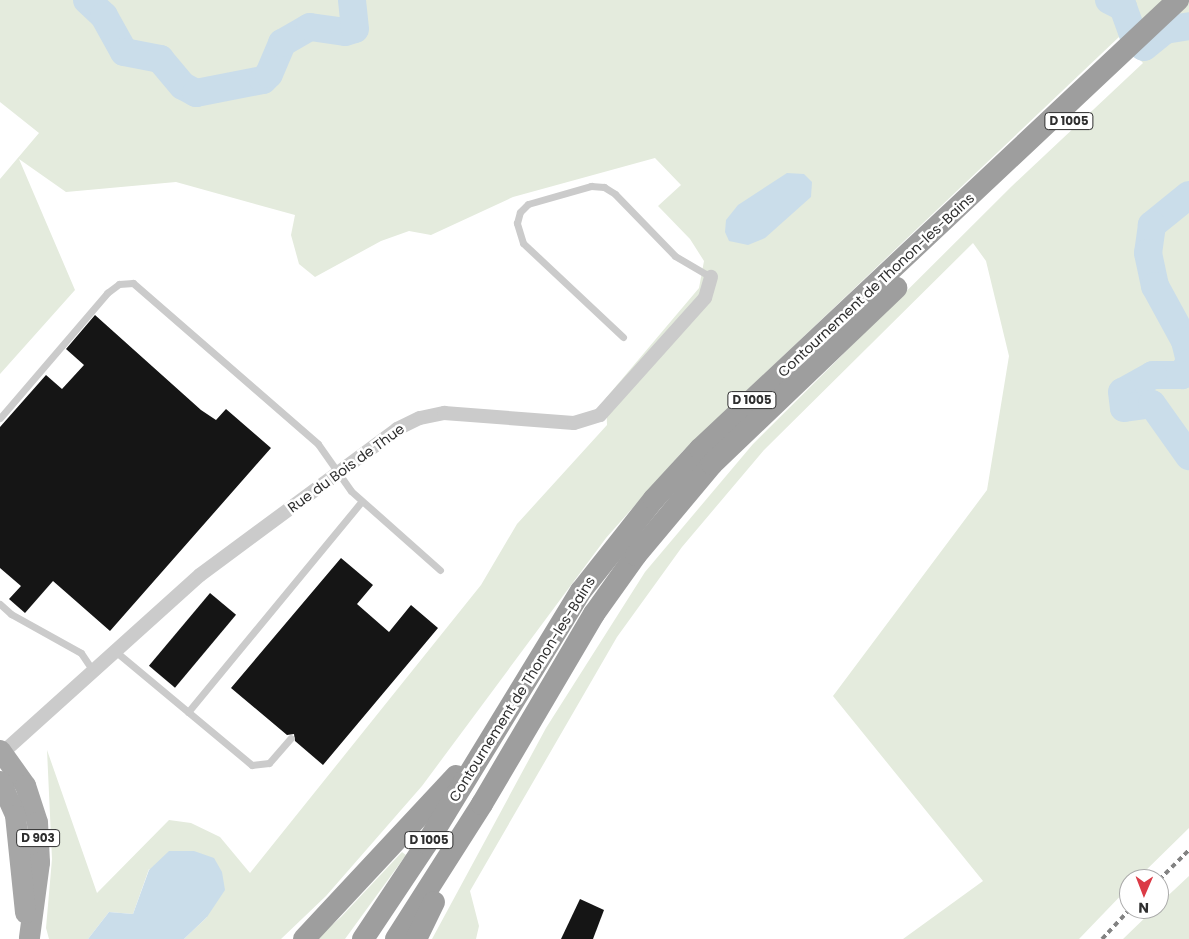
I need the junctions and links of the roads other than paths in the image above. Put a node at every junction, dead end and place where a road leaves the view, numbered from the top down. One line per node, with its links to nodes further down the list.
1 (1178, 0): 3 (highway, Contournement de Thonon-les-Bains / D 1005)
2 (1189, 7): 3 (highway, Contournement de Thonon-les-Bains / D 1005)
3 (946, 231): 15 (highway, Contournement de Thonon-les-Bains / D 1005); 18 (highway, Contournement de Thonon-les-Bains / D 1005)
4 (711, 277): 5 (lane); 7 (street, Rue du Bois de Thue)
5 (623, 337)
6 (0, 418): 7 (lane)
7 (337, 474): 8 (lane); 11 (street, Rue du Bois de Thue)
8 (362, 501): 9 (lane); 13 (lane)
9 (440, 570)
10 (0, 604): 12 (lane)
11 (115, 651): 12 (street, Rue du Bois de Thue); 13 (lane)
12 (93, 671): 16 (street, Rue du Bois de Thue)
13 (188, 712): 14 (lane)
14 (291, 738)
15 (490, 738): 20 (highway); 21 (highway, Contournement de Thonon-les-Bains / D 1005)
16 (1, 753): 19 (main road, D 903)
17 (0, 781): 19 (main road, D 903)
18 (482, 804): 22 (highway, Contournement de Thonon-les-Bains / D 1005); 23 (highway)
19 (30, 938)
20 (304, 939)
21 (363, 939)
22 (396, 939)
23 (416, 939)

